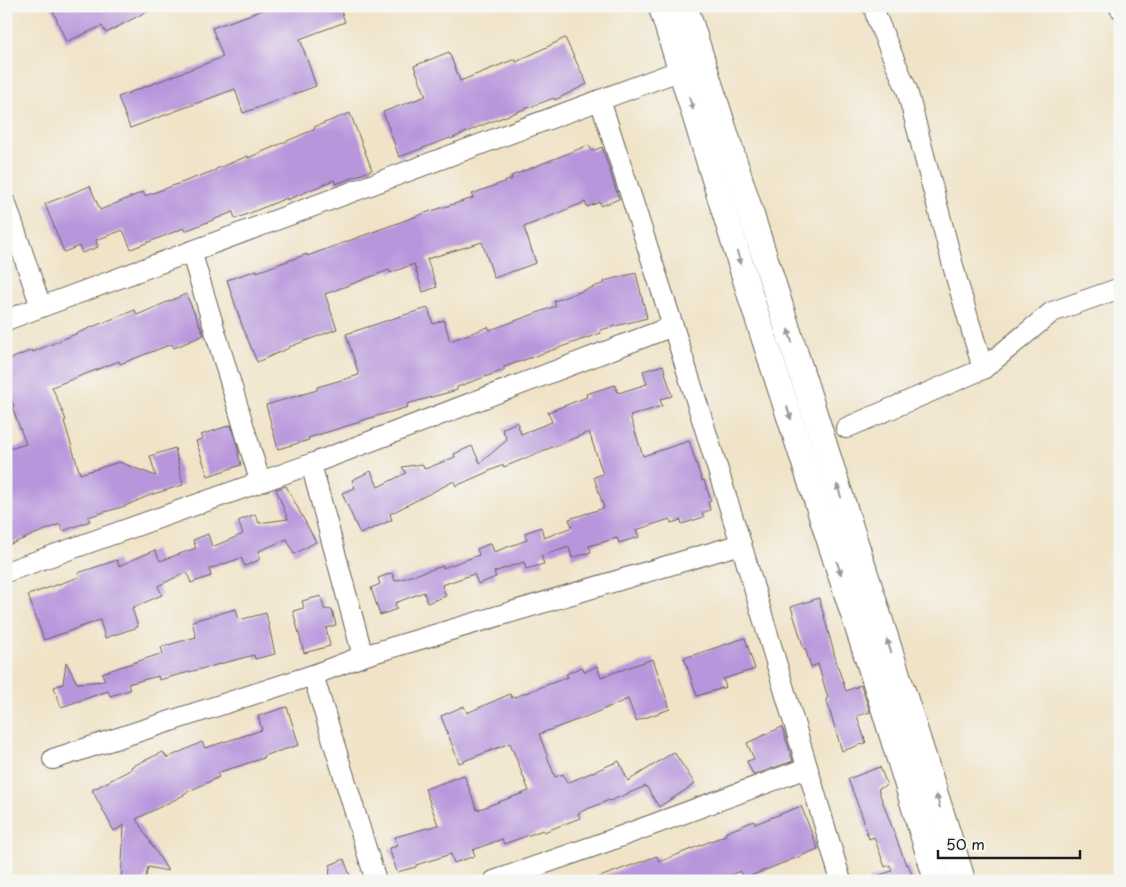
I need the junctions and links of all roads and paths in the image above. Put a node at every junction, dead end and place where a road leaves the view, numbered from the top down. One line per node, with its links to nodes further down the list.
1 (661, 6): 4 (main road)
2 (685, 6): 26 (main road, one-way to 2)
3 (874, 6): 12 (street)
4 (681, 70): 5 (street); 25 (main road, one-way to 25)
5 (600, 100): 7 (street); 11 (street)
6 (6, 204): 9 (street)
7 (191, 251): 9 (street); 15 (street)
8 (1120, 288): 12 (street)
9 (42, 307): 10 (street)
10 (6, 320)
11 (673, 326): 14 (street); 16 (street)
12 (983, 369): 13 (street)
13 (846, 428)
14 (311, 464): 15 (street); 18 (street)
15 (260, 482): 17 (street)
16 (741, 544): 18 (street); 21 (street)
17 (6, 572)
18 (364, 656): 19 (street)
19 (313, 675): 20 (street); 22 (street)
20 (53, 759)
21 (807, 768): 23 (street); 24 (street)
22 (376, 881)
23 (494, 881)
24 (841, 881)
25 (937, 881)
26 (963, 881)

